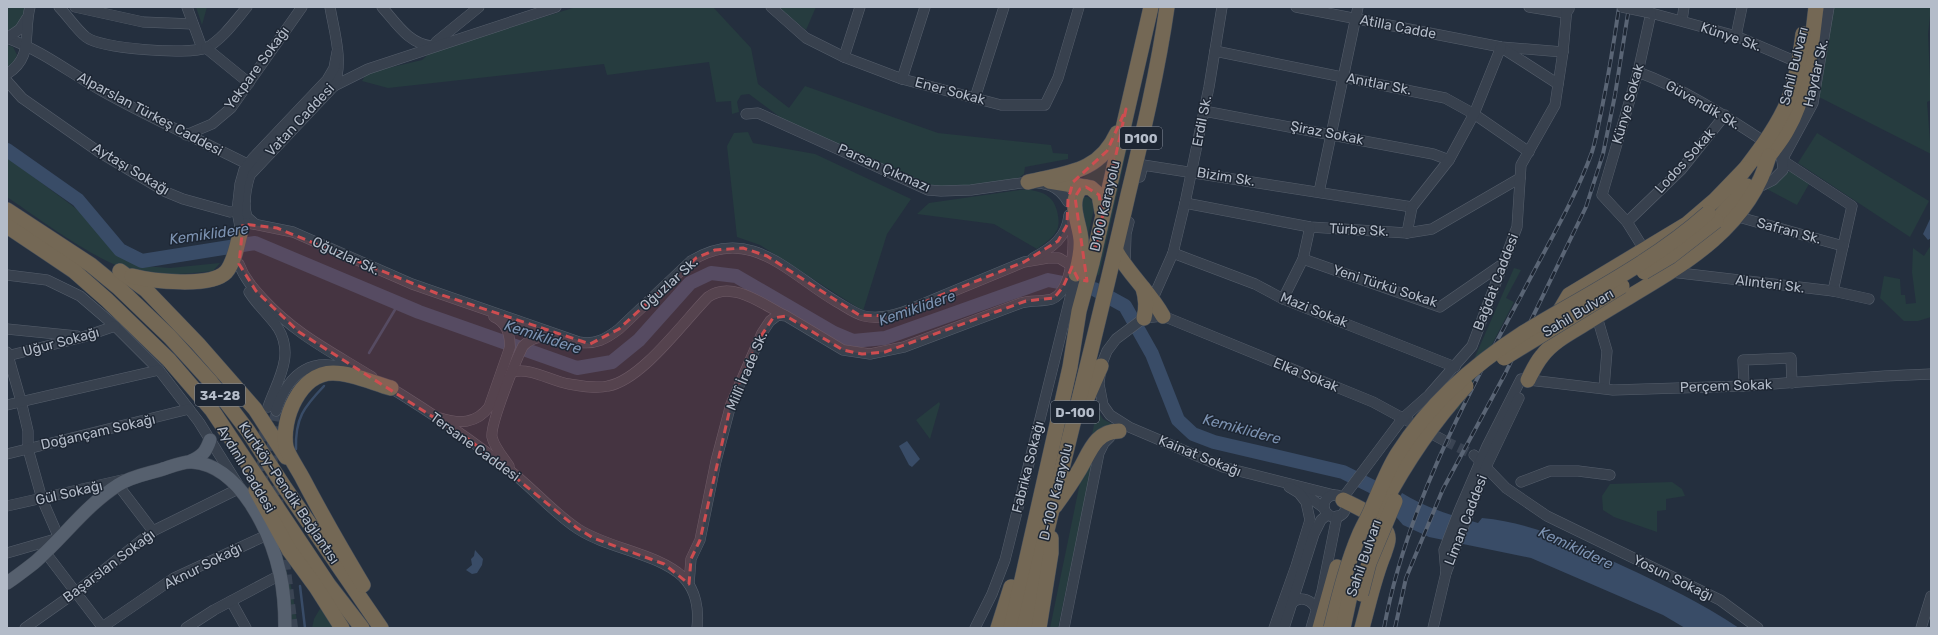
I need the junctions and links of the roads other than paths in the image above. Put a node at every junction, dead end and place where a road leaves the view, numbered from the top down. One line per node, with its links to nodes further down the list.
1 (30, 7): 30 (street)
2 (59, 7): 40 (street)
3 (75, 7): 33 (street)
4 (187, 7): 33 (street)
5 (247, 7): 40 (street)
6 (302, 7): 53 (street, Yekpare Sokağı)
7 (330, 7): 42 (street, Vatan Caddesi)
8 (382, 7): 34 (street)
9 (479, 7): 38 (street)
10 (556, 7): 38 (street)
11 (771, 7): 44 (street, Ener Sokak)
12 (860, 7): 44 (street)
13 (925, 7): 51 (street)
14 (1004, 7): 58 (street)
15 (1079, 7): 58 (street, Ener Sokak)
16 (1151, 7): 59 (highway, D100 Karayolu / D100)
17 (1167, 7): 101 (highway, D100 Karayolu / D100)
18 (1222, 7): 41 (street, Erdil Sk.)
19 (1296, 7): 31 (street, Atilla Cadde)
20 (1358, 7): 31 (street)
21 (1529, 7): 28 (street)
22 (1622, 7): 29 (street, Künye Sk., bridge)
23 (1684, 7): 32 (street)
24 (1742, 7): 35 (street)
25 (1807, 7): 46 (highway, Sahil Bulvarı)
26 (1816, 7): 46 (highway, Sahil Bulvarı)
27 (1829, 7): 67 (street, Haydar Sk.)
28 (1567, 9): 43 (street, Bağdat Caddesi)
29 (1652, 13): 32 (street, Künye Sk.); 48 (street, Künye Sokak)
30 (27, 18): 36 (street); 37 (street)
31 (1355, 19): 39 (street, Atilla Cadde); 50 (street)
32 (1682, 20): 35 (street, Künye Sk.)
33 (193, 24): 40 (street)
34 (401, 29): 38 (street); 45 (street)
35 (1736, 36): 46 (street, Künye Sk.)
36 (7, 38): 37 (street, Alparslan Türkeş Caddesi)
37 (26, 46): 49 (street); 65 (street, Alparslan Türkeş Caddesi)
38 (432, 46): 45 (street)
39 (1501, 47): 43 (street, Atilla Cadde); 54 (street, Atilla Cadde); 62 (street)
40 (204, 48): 53 (street)
41 (1214, 51): 50 (street, Anıtlar Sk.); 60 (street, Erdil Sk.)
42 (337, 52): 47 (street); 55 (street, Vatan Caddesi); 69 (street)
43 (1563, 52): 54 (street, Bağdat Caddesi)
44 (844, 57): 51 (street, Ener Sokak)
45 (400, 58): 47 (street)
46 (1803, 64): 67 (highway, Sahil Bulvarı)
47 (362, 71): 55 (street)
48 (1638, 72): 63 (street, Güvendik Sk.); 87 (street, Künye Sokak)
49 (7, 74)
50 (1343, 77): 62 (street, Anıtlar Sk.); 64 (street)
51 (902, 79): 58 (street, Ener Sokak)
52 (7, 81): 57 (street)
53 (249, 83): 65 (street, Yekpare Sokağı)
54 (1558, 84): 66 (street, Bağdat Caddesi)
55 (334, 86): 69 (street, Vatan Caddesi)
56 (7, 90): 57 (street)
57 (22, 98): 83 (street, Aytaşı Sokağı)
58 (976, 98)
59 (1126, 109): 70 (highway); 96 (highway, D100 Karayolu / D100)
60 (1204, 111): 64 (street, Şiraz Sokak); 72 (street, Erdil Sk.)
61 (746, 114): 74 (street, Parsan Çıkmazı)
62 (1474, 114): 66 (street, Anıtlar Sk.); 68 (street)
63 (1724, 116): 67 (street, Güvendik Sk.); 87 (street, Lodos Sokak)
64 (1331, 134): 68 (street, Şiraz Sokak); 76 (street)
65 (186, 135): 69 (street, Alparslan Türkeş Caddesi)
66 (1529, 152): 73 (street, Bağdat Caddesi)
67 (1772, 153): 71 (highway, Sahil Bulvarı); 85 (highway); 86 (highway, Sahil Bulvarı); 93 (street, Güvendik Sk.)
68 (1449, 160): 81 (street)
69 (251, 166): 77 (street, Vatan Caddesi); 83 (street)
70 (1086, 168): 74 (highway); 75 (street)
71 (1745, 169): 86 (highway, Sahil Bulvarı); 94 (highway)
72 (1192, 171): 76 (street, Bizim Sk.); 79 (street, Erdil Sk.); 101 (street, Bizim Sk.)
73 (1520, 178): 92 (street, Türbe Sk.); 99 (street, Bağdat Caddesi)
74 (1028, 182): 75 (highway); 78 (street, Parsan Çıkmazı)
75 (1079, 185): 78 (street); 96 (highway); 102 (highway)
76 (1319, 192): 81 (street, Bizim Sk.)
77 (245, 201): 83 (street); 88 (street, Vatan Caddesi)
78 (1068, 202): 84 (street)
79 (1185, 203): 90 (street, Türbe Sk.); 95 (street, Erdil Sk.)
80 (7, 206): 103 (highway)
81 (1412, 207): 92 (street)
82 (7, 210): 191 (highway, Kurtköy-Pendik Bağlantısı / 34-28)
83 (234, 211): 91 (street)
84 (1069, 215): 98 (street); 102 (street)
85 (1735, 216): 93 (street, Safran Sk.); 104 (highway)
86 (1712, 217): 149 (highway, Sahil Bulvarı, bridge)
87 (1627, 222): 94 (street)
88 (255, 224): 91 (street); 112 (street, Oğuzlar Sk.)
89 (7, 226): 139 (highway, Kurtköy-Pendik Bağlantısı / 34-28)
90 (1310, 227): 92 (street, Türbe Sk.); 97 (street)
91 (241, 231): 100 (highway)
92 (1407, 233)
93 (1843, 246): 108 (street)
94 (1645, 251): 106 (highway)
95 (1173, 253): 110 (street, Mazi Sokak); 113 (street, Erdil Sk.)
96 (1093, 256): 114 (highway, D100 Karayolu / D100)
97 (1303, 259): 99 (street, Yeni Türkü Sokak); 110 (street)
98 (1024, 262): 102 (street, Oğuzlar Sk.); 123 (street, Oğuzlar Sk.)
99 (1504, 263): 127 (street, Bağdat Caddesi)
100 (234, 264): 103 (highway); 130 (street, Tersane Caddesi); 130 (street)
101 (1118, 268): 107 (highway); 115 (highway, D100 Karayolu / D100)
102 (1073, 270): 109 (street); 114 (street, Fabrika Sokağı)
103 (120, 271): 164 (highway)
104 (1671, 272): 108 (street, Alınteri Sk.); 118 (highway)
105 (7, 275): 120 (street, Aydınlı Caddesi)
106 (1583, 286): 118 (street); 131 (highway)
107 (1143, 288): 113 (highway); 119 (highway)
108 (1833, 291): 111 (street, Alınteri Sk.)
109 (1056, 296): 114 (street); 116 (street)
110 (1283, 299): 127 (street, Mazi Sokak)
111 (1869, 299)
112 (454, 300): 123 (street, Oğuzlar Sk.); 126 (street)
113 (1155, 301): 117 (highway)
114 (1071, 307): 162 (highway, D-100 Karayolu / D-100); 193 (street, Fabrika Sokağı)
115 (1101, 310): 147 (highway, D-100 Karayolu / D-100)
116 (786, 316): 126 (street); 173 (street, Millî İrade Sk.)
117 (1163, 316): 119 (street); 141 (street, Elka Sokak)
118 (1598, 316): 131 (highway); 135 (street)
119 (1144, 318): 125 (street)
120 (115, 326): 122 (street, Uğur Sokağı); 128 (street, Aydınlı Caddesi)
121 (7, 328): 122 (street)
122 (83, 337): 124 (street, Uğur Sokağı)
123 (579, 342): 126 (street)
124 (7, 355): 136 (street)
125 (1101, 366): 143 (street, Kainat Sokağı); 147 (highway)
126 (511, 367): 140 (street); 152 (street)
127 (1455, 367): 141 (street, Bağdat Caddesi)
128 (159, 370): 136 (street); 138 (street, Aydınlı Caddesi)
129 (1931, 374): 132 (street, Perçem Sokak)
130 (377, 380): 134 (street, Tersane Caddesi)
131 (1525, 380): 135 (street, Perçem Sokak); 151 (street, Liman Caddesi)
132 (1792, 383): 133 (street, Perçem Sokak); 133 (street)
133 (1744, 386): 135 (street, Perçem Sokak)
134 (391, 388): 140 (street, Tersane Caddesi); 164 (highway)
135 (1604, 388)
136 (21, 401): 137 (street); 146 (street)
137 (7, 405)
138 (188, 409): 144 (street, Aydınlı Caddesi); 146 (street, Doğançam Sokağı)
139 (212, 410): 189 (highway); 190 (highway, Kurtköy-Pendik Bağlantısı / 34-28)
140 (430, 414): 152 (street, Tersane Caddesi)
141 (1403, 418): 145 (street, Elka Sokak); 159 (street, Bağdat Caddesi)
142 (1120, 432): 143 (street); 162 (highway); 199 (street)
143 (1144, 434): 155 (street, Kainat Sokağı)
144 (210, 440): 150 (main road); 158 (street, Aydınlı Caddesi)
145 (1445, 440)
146 (28, 449): 148 (street, Doğançam Sokağı); 160 (street)
147 (1066, 449): 162 (highway, D-100 Karayolu / D-100)
148 (7, 454)
149 (1403, 459): 203 (highway, bridge); 204 (highway, Sahil Bulvarı, bridge); 205 (highway, Sahil Bulvarı, bridge); 206 (highway, bridge)
150 (191, 461): 154 (main road); 158 (main road)
151 (1480, 461): 168 (street, Liman Caddesi); 168 (street, Liman Caddesi); 209 (street, Yosun Sokağı)
152 (513, 473): 173 (street, Tersane Caddesi)
153 (1610, 475): 156 (street)
154 (130, 478): 157 (main road); 160 (street, Gül Sokağı)
155 (1278, 482): 159 (street); 163 (street); 200 (street)
156 (1521, 482)
157 (118, 485): 165 (street); 167 (main road)
158 (240, 488): 165 (street, Başarslan Sokağı); 166 (main road, Aydınlı Caddesi)
159 (1342, 496): 163 (street); 163 (street); 207 (highway)
160 (42, 499): 161 (street, Gül Sokağı); 167 (street)
161 (7, 506)
162 (1044, 512): 179 (highway); 196 (highway, D-100 Karayolu / D-100); 197 (highway, D-100 Karayolu / D-100); 198 (highway)
163 (1330, 513): 177 (street); 180 (street)
164 (324, 519): 192 (highway)
165 (153, 530): 174 (street, Başarslan Sokağı)
166 (267, 535): 171 (main road, Aydınlı Caddesi); 183 (street, Aknur Sokağı)
167 (59, 538): 169 (main road); 170 (street)
168 (1449, 551): 208 (street, Liman Caddesi)
169 (45, 552): 172 (main road); 174 (street)
170 (7, 553)
171 (280, 575): 176 (street); 178 (main road, Aydınlı Caddesi)
172 (7, 583)
173 (689, 584): 181 (street, Tersane Caddesi)
174 (76, 592): 182 (street, Başarslan Sokağı); 183 (street)
175 (1931, 596): 210 (street)
176 (231, 601): 184 (street); 185 (street)
177 (1292, 603): 180 (street); 201 (street)
178 (285, 609): 186 (street); 187 (main road, Aydınlı Caddesi); 188 (main road, Aydınlı Caddesi)
179 (1003, 610): 194 (highway); 195 (highway)
180 (1317, 610): 202 (street)
181 (698, 627)
182 (25, 628)
183 (102, 628)
184 (186, 628)
185 (246, 628)
186 (281, 628)
187 (285, 628)
188 (290, 628)
189 (342, 628)
190 (362, 628)
191 (381, 628)
192 (390, 628)
193 (975, 628)
194 (994, 628)
195 (998, 628)
196 (1010, 628)
197 (1024, 628)
198 (1039, 628)
199 (1064, 628)
200 (1274, 628)
201 (1284, 628)
202 (1311, 628)
203 (1320, 628)
204 (1331, 628)
205 (1343, 628)
206 (1354, 628)
207 (1362, 628)
208 (1433, 628)
209 (1758, 628)
210 (1921, 628)

